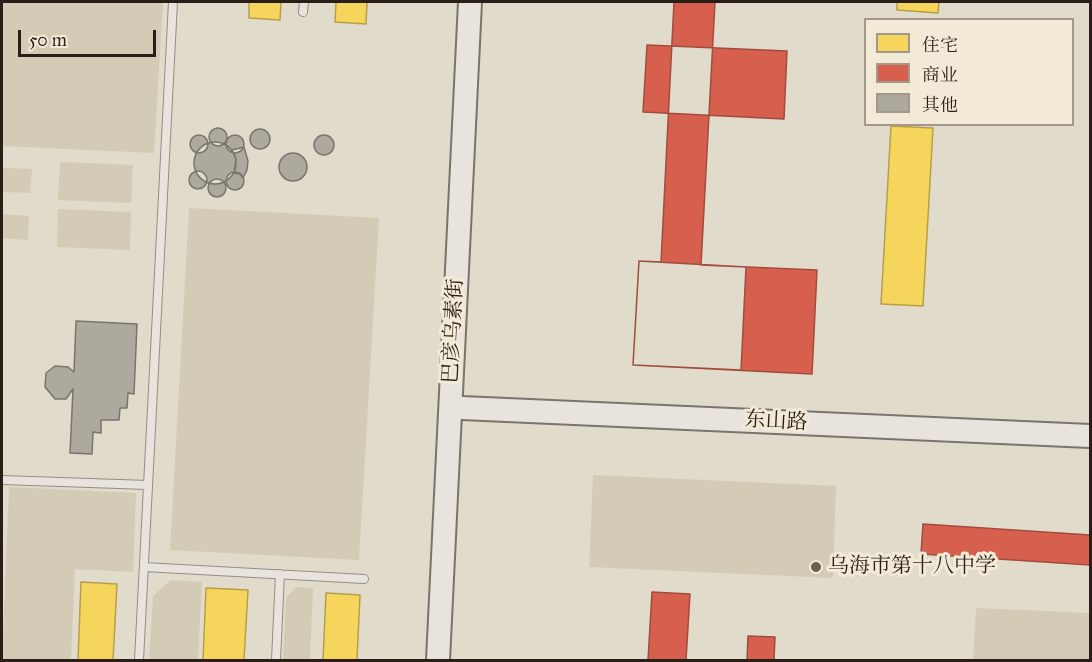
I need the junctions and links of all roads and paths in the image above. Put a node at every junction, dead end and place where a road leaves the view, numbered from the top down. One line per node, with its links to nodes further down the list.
1 (173, 2): 9 (lane)
2 (304, 2): 5 (lane)
3 (470, 2): 15 (street, 巴彦乌素街)
4 (482, 2): 6 (street, 巴彦乌素街)
5 (303, 12)
6 (462, 408): 7 (street, 东山路); 16 (street, 巴彦乌素街)
7 (1090, 436)
8 (2, 480): 9 (lane)
9 (148, 485): 10 (lane)
10 (144, 567): 11 (lane); 13 (lane)
11 (280, 574): 12 (lane); 14 (lane)
12 (364, 579)
13 (139, 660)
14 (276, 660)
15 (438, 660)
16 (450, 660)

